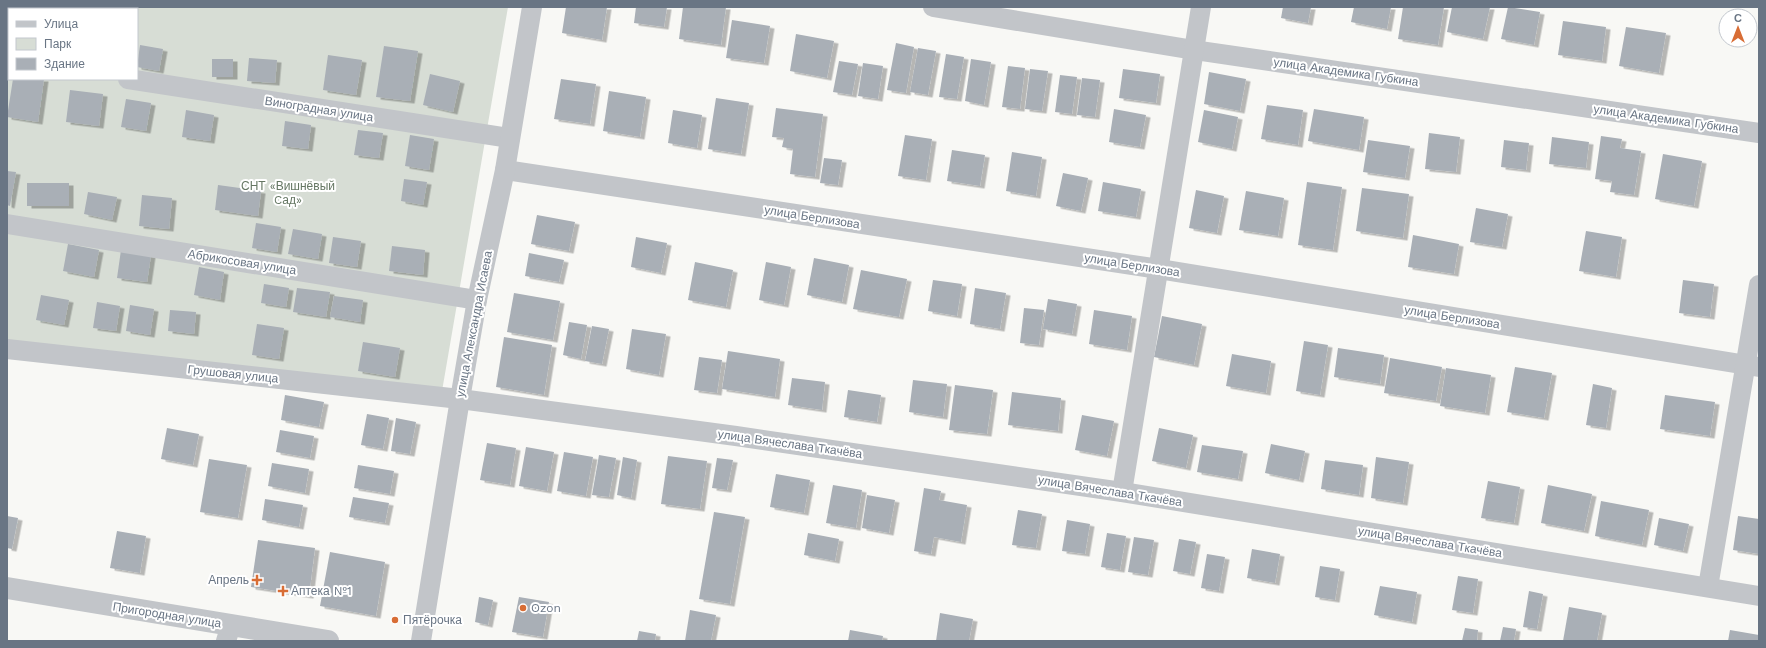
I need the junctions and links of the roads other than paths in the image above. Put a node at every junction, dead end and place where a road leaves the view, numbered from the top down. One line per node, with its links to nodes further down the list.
1 (532, 7): 7 (street, улица Александра Исаева)
2 (933, 7): 4 (street, улица Академика Губкина)
3 (1201, 7): 4 (street)
4 (1194, 50): 6 (street, улица Академика Губкина); 10 (street)
5 (134, 80): 7 (street, Виноградная улица)
6 (1759, 132)
7 (510, 138): 8 (street, улица Александра Исаева)
8 (505, 170): 10 (street, улица Берлизова); 12 (street, улица Александра Исаева)
9 (7, 224): 12 (street, Абрикосовая улица)
10 (1159, 269): 14 (street, улица Берлизова); 16 (street)
11 (1759, 285): 14 (street)
12 (477, 300): 15 (street, улица Александра Исаева)
13 (7, 349): 15 (street, Грушовая улица)
14 (1753, 366): 17 (street)
15 (460, 399): 16 (street, улица Вячеслава Ткачёва); 22 (street, улица Александра Исаева)
16 (1122, 492): 17 (street, улица Вячеслава Ткачёва)
17 (1708, 587): 19 (street, улица Вячеслава Ткачёва)
18 (7, 588): 20 (street, Пригородная улица)
19 (1759, 596)
20 (228, 633): 21 (street, Пригородная улица)
21 (328, 641)
22 (420, 641)

